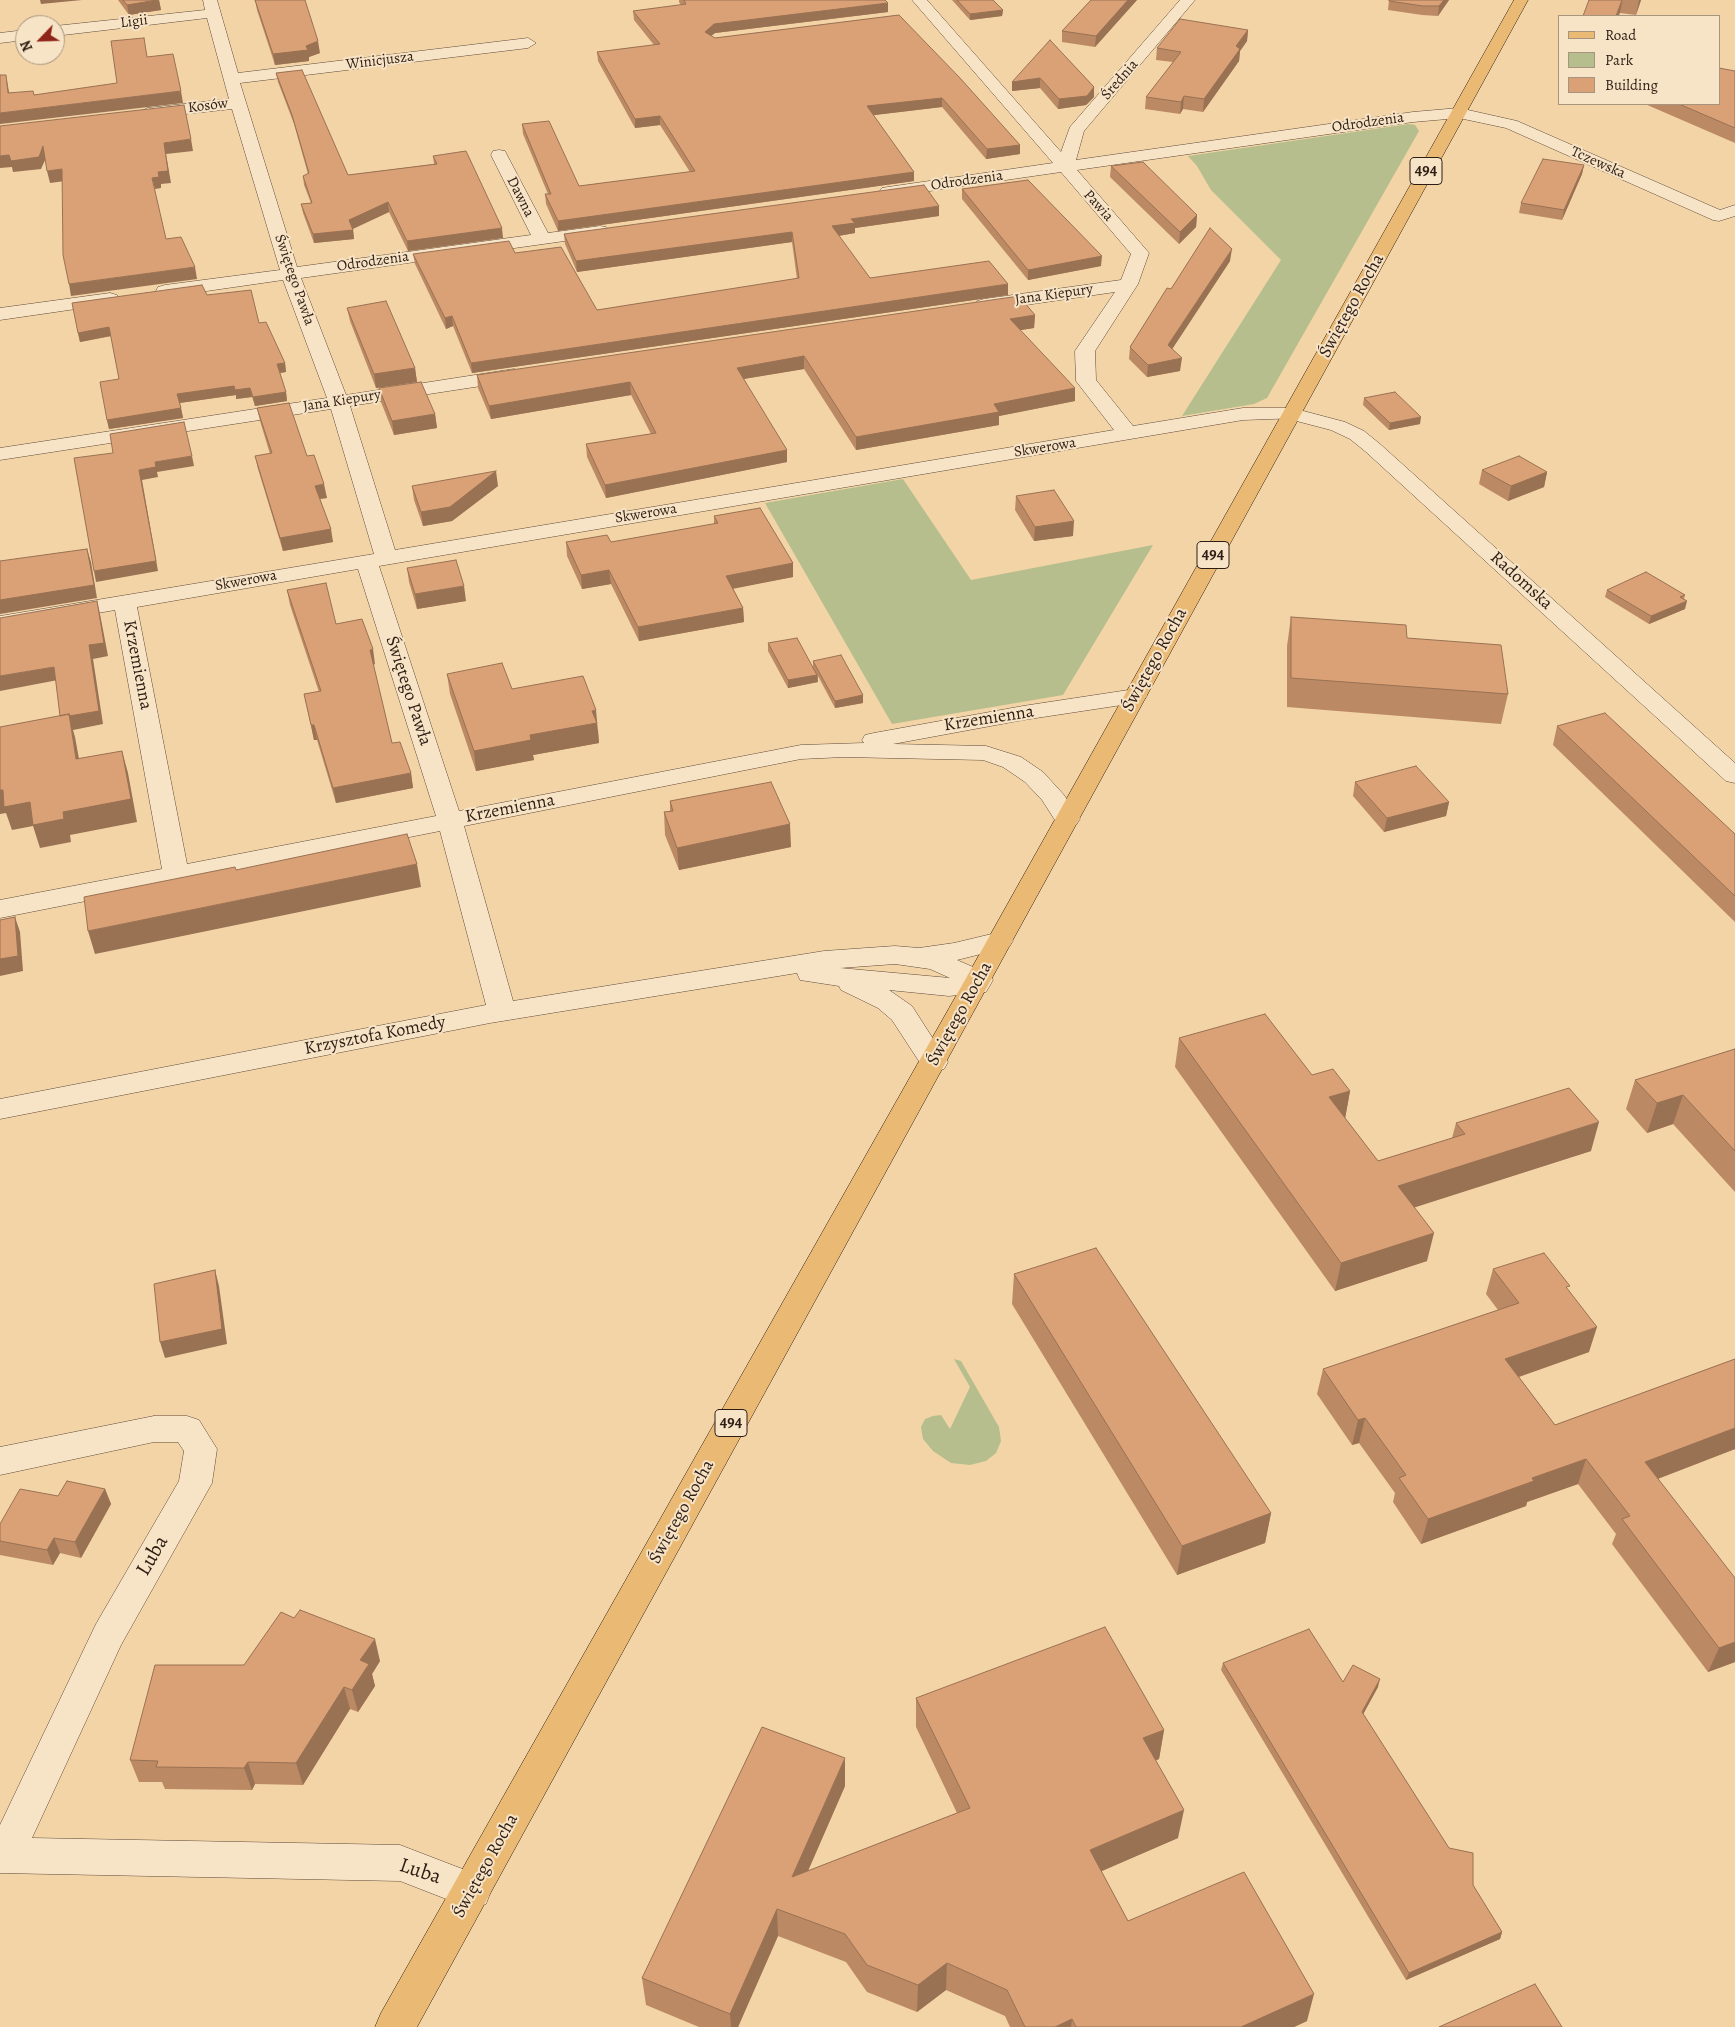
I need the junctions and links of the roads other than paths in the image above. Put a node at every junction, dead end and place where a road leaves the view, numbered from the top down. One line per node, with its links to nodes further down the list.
1 (1188, 0): 14 (street, Średnia)
2 (1521, 0): 11 (main road, Świętego Rocha / 494)
3 (212, 6): 5 (street, Ligii); 9 (street, Świętego Pawła)
4 (920, 9): 14 (street, Pawia)
5 (65, 29)
6 (15, 36): 7 (street)
7 (0, 38)
8 (528, 43): 9 (street, Winicjusza)
9 (231, 79): 10 (street, Świętego Pawła)
10 (238, 103): 12 (street, Kosów); 19 (street, Świętego Pawła)
11 (1459, 113): 14 (street, Odrodzenia); 16 (street, Tczewska); 27 (main road, Świętego Rocha / 494)
12 (129, 116)
13 (499, 155): 18 (street, Dawna)
14 (1065, 168): 15 (street, Odrodzenia); 20 (street, Pawia)
15 (868, 195)
16 (1735, 210)
17 (621, 228): 18 (street, Odrodzenia)
18 (542, 239): 19 (street, Odrodzenia)
19 (290, 274): 21 (street, Odrodzenia); 26 (street, Świętego Pawła)
20 (1129, 284): 23 (street, Jana Kiepury); 28 (street, Pawia)
21 (145, 294)
22 (126, 296): 24 (street)
23 (971, 307)
24 (0, 314)
25 (536, 372): 26 (street, Jana Kiepury)
26 (338, 401): 29 (street, Jana Kiepury); 30 (street, Świętego Pawła)
27 (1292, 414): 28 (street, Skwerowa); 33 (main road, Świętego Rocha / 494); 35 (street, Radomska)
28 (1128, 434): 30 (street, Skwerowa)
29 (0, 454)
30 (376, 559): 31 (street, Skwerowa); 37 (street, Świętego Pawła)
31 (125, 602): 32 (street, Skwerowa); 38 (street, Krzemienna)
32 (0, 624)
33 (1135, 696): 34 (street, Krzemienna); 36 (main road, Świętego Rocha / 494)
34 (844, 750): 36 (street, Krzemienna); 37 (street, Krzemienna)
35 (1735, 776)
36 (1067, 819): 40 (main road, Świętego Rocha / 494)
37 (450, 821): 38 (street, Krzemienna); 45 (street, Świętego Pawła)
38 (176, 875): 39 (street, Krzemienna)
39 (0, 909)
40 (1000, 941): 41 (street, Krzysztofa Komedy); 44 (main road, Świętego Rocha / 494)
41 (914, 956): 42 (street, Krzysztofa Komedy); 44 (street, Krzysztofa Komedy)
42 (751, 971): 43 (street, Krzysztofa Komedy); 45 (street, Krzysztofa Komedy)
43 (821, 975): 44 (street, Krzysztofa Komedy); 46 (street, Krzysztofa Komedy)
44 (978, 983): 46 (main road, Świętego Rocha / 494)
45 (502, 1012): 47 (street, Krzysztofa Komedy)
46 (934, 1062): 50 (main road, Świętego Rocha / 494)
47 (0, 1110)
48 (0, 1461): 49 (street, Luba)
49 (3, 1855): 50 (street, Luba)
50 (472, 1891): 51 (main road, Świętego Rocha / 494)
51 (395, 2027)

